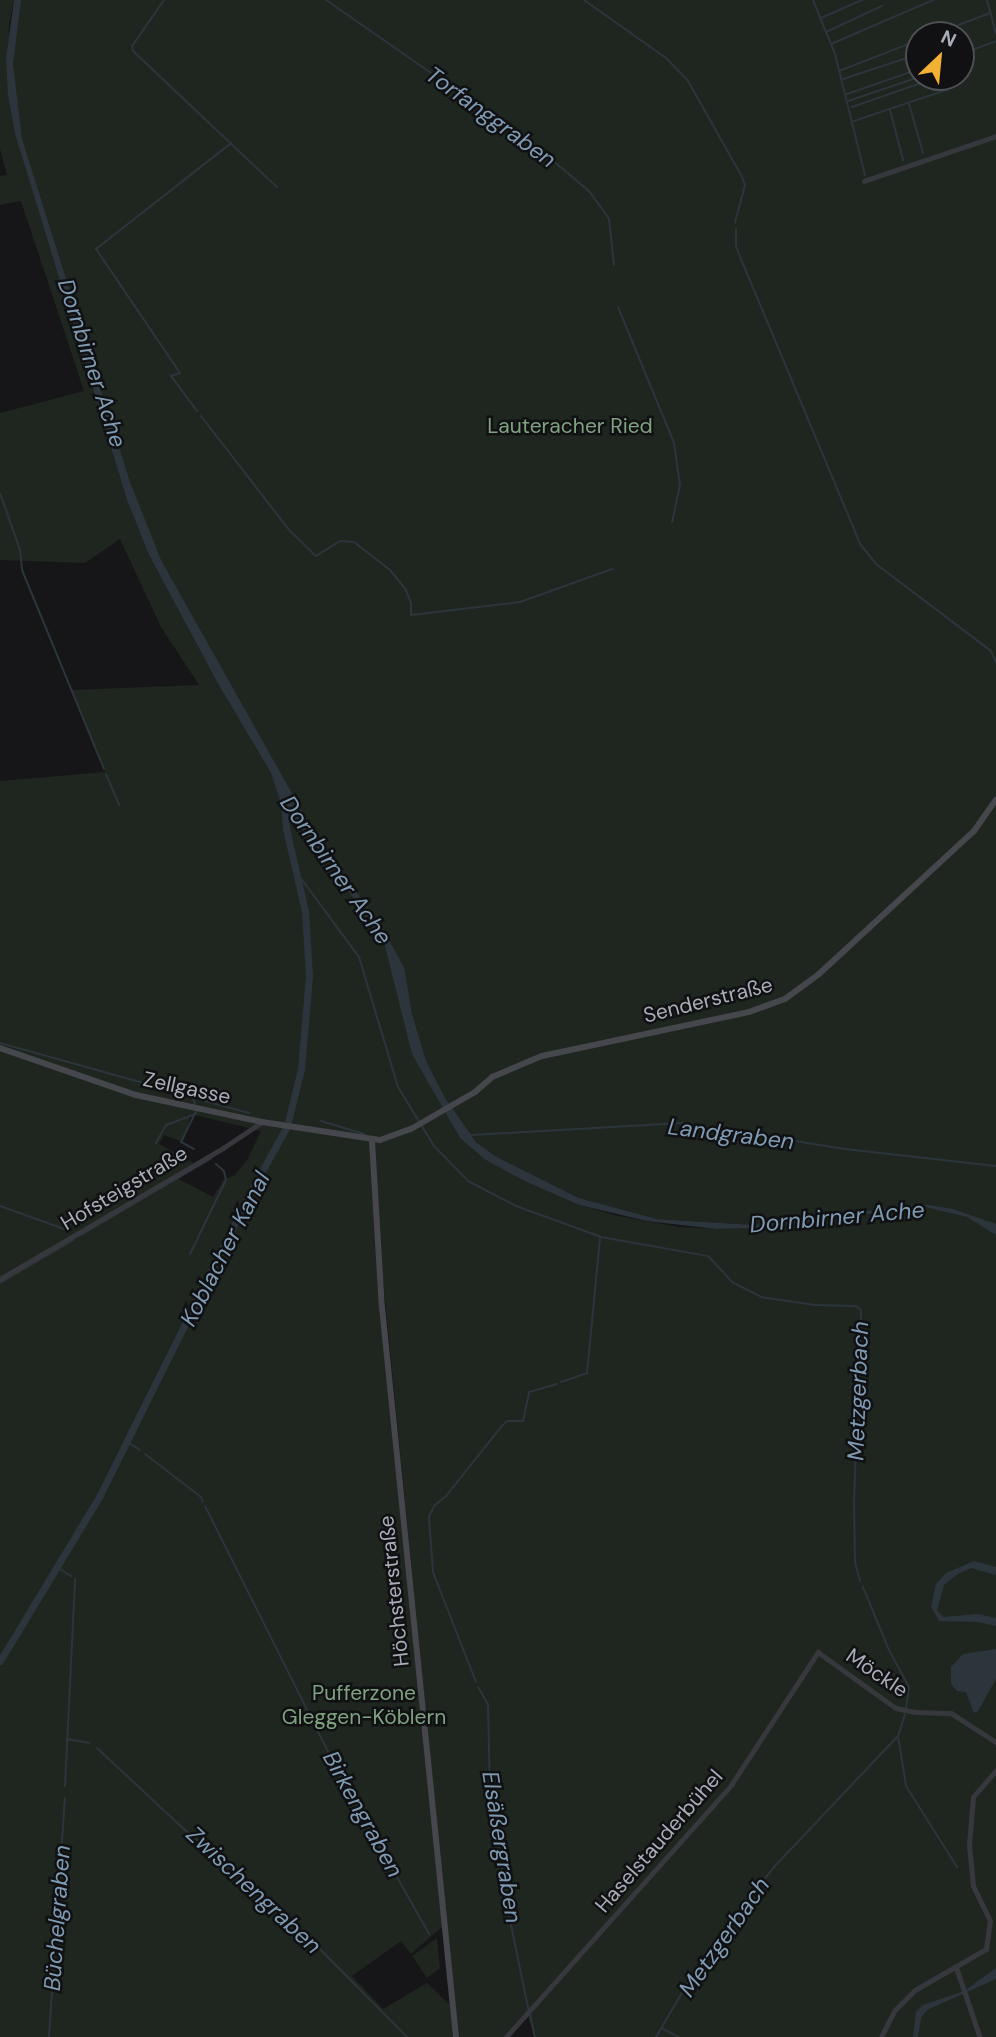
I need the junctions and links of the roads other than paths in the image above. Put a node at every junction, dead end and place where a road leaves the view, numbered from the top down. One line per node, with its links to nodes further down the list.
1 (996, 136): 2 (street)
2 (864, 181)
3 (996, 800): 6 (main road, Senderstraße)
4 (0, 1048): 5 (main road, Zellgasse)
5 (262, 1122): 6 (main road, Zellgasse); 7 (street, Hofsteigstraße)
6 (372, 1141): 12 (main road, Höchsterstraße)
7 (0, 1279)
8 (818, 1652): 9 (street, Möckle); 13 (street, Haselstauderbühel)
9 (996, 1742)
10 (996, 1771): 11 (street)
11 (956, 1966): 14 (street); 15 (street)
12 (456, 2037)
13 (506, 2037)
14 (881, 2037)
15 (980, 2037)

